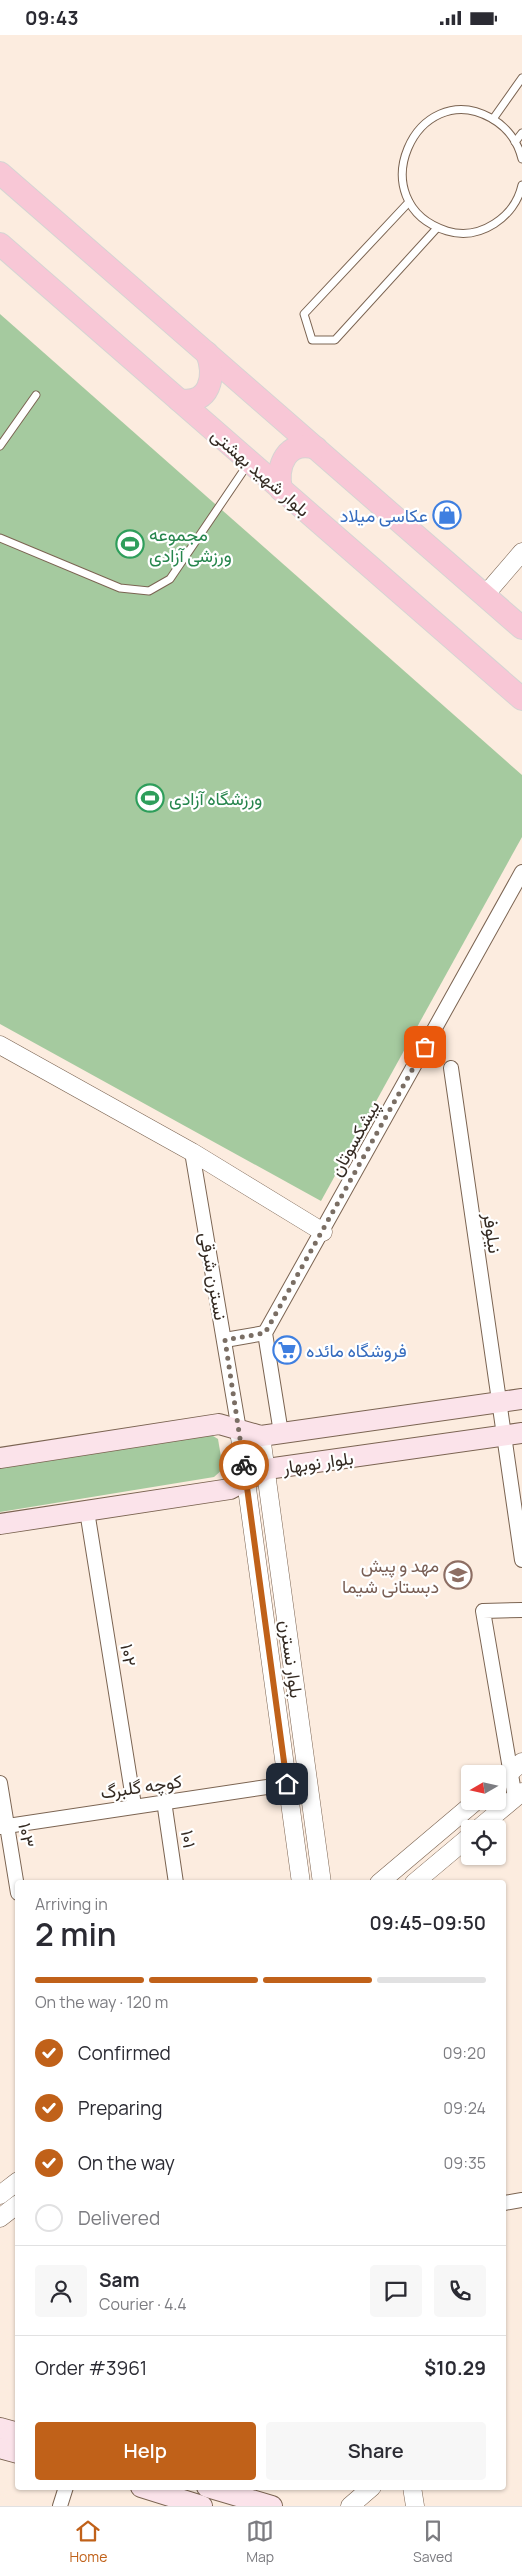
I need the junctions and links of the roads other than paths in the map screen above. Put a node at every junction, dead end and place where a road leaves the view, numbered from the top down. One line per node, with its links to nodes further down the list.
1 (522, 78): 2 (lane)
2 (493, 119): 4 (lane); 8 (lane)
3 (522, 133): 4 (lane)
4 (515, 142): 5 (lane)
5 (522, 159)
6 (0, 173): 11 (main road)
7 (522, 185): 9 (lane)
8 (409, 202): 9 (lane); 9 (lane)
9 (437, 228)
10 (0, 244): 13 (main road, بلوار شهید بهشتی)
11 (207, 353): 13 (main road); 15 (main road)
12 (36, 395): 14 (lane)
13 (179, 400): 16 (main road, بلوار شهید بهشتی)
14 (0, 446)
15 (316, 448): 17 (main road); 20 (main road)
16 (250, 462): 17 (main road, بلوار شهید بهشتی); 18 (lane)
17 (281, 490): 22 (main road, بلوار شهید بهشتی)
18 (0, 538)
19 (522, 552): 20 (street)
20 (485, 595): 21 (main road)
21 (522, 628)
22 (522, 699)
23 (522, 872): 27 (street, پیشکسوتان)
24 (0, 1045): 26 (street)
25 (451, 1068): 31 (street, نیلوفر)
26 (192, 1152): 27 (street); 29 (street, نسترن شرقی)
27 (323, 1232): 28 (street, پیشکسوتان)
28 (265, 1333): 29 (street); 33 (street)
29 (225, 1340): 32 (street, نسترن شرقی)
30 (522, 1399): 31 (main road, بلوار نوبهار)
31 (499, 1403): 33 (main road, بلوار نوبهار); 34 (street, نیلوفر)
32 (239, 1430): 33 (main road, بلوار نوبهار); 35 (main road, بلوار نوبهار); 37 (street, بلوار نسترن)
33 (271, 1434): 36 (street, بلوار نسترن)
34 (513, 1435): 36 (main road, بلوار نوبهار); 40 (street, نیلوفر)
35 (0, 1459)
36 (267, 1469): 37 (main road, بلوار نوبهار); 55 (street, بلوار نسترن)
37 (246, 1480): 38 (main road, بلوار نوبهار); 44 (street, بلوار نسترن)
38 (87, 1511): 39 (main road, بلوار نوبهار); 47 (street, ۱۰۲)
39 (0, 1523)
40 (522, 1560)
41 (522, 1610): 42 (street)
42 (510, 1773): 45 (street)
43 (0, 1783): 50 (street, ۱۰۳)
44 (287, 1784): 46 (street, کوچه گلبرگ); 54 (street, بلوار نسترن)
45 (518, 1795): 49 (street)
46 (164, 1801): 47 (street, کوچه گلبرگ); 53 (street, ۱۰۱)
47 (134, 1805): 50 (street, کوچه گلبرگ)
48 (465, 1810): 56 (street)
49 (489, 1820)
50 (3, 1826): 52 (street, ۱۰۳)
51 (461, 1844): 57 (street)
52 (15, 1880)
53 (176, 1880)
54 (301, 1880)
55 (322, 1880)
56 (383, 1880)
57 (418, 1880)
58 (15, 2183): 59 (street)
59 (0, 2195)
60 (522, 2200): 61 (street)
61 (506, 2203)
62 (15, 2206): 63 (street)
63 (0, 2218)
64 (0, 2428): 65 (main road)
65 (15, 2432)
66 (0, 2448): 67 (main road)
67 (15, 2452)
68 (65, 2490): 73 (street)
69 (151, 2490): 74 (main road)
70 (218, 2490): 75 (main road)
71 (369, 2490): 76 (street)
72 (412, 2490): 77 (street)
73 (60, 2506)
74 (202, 2506)
75 (272, 2506)
76 (350, 2506)
77 (415, 2506)

